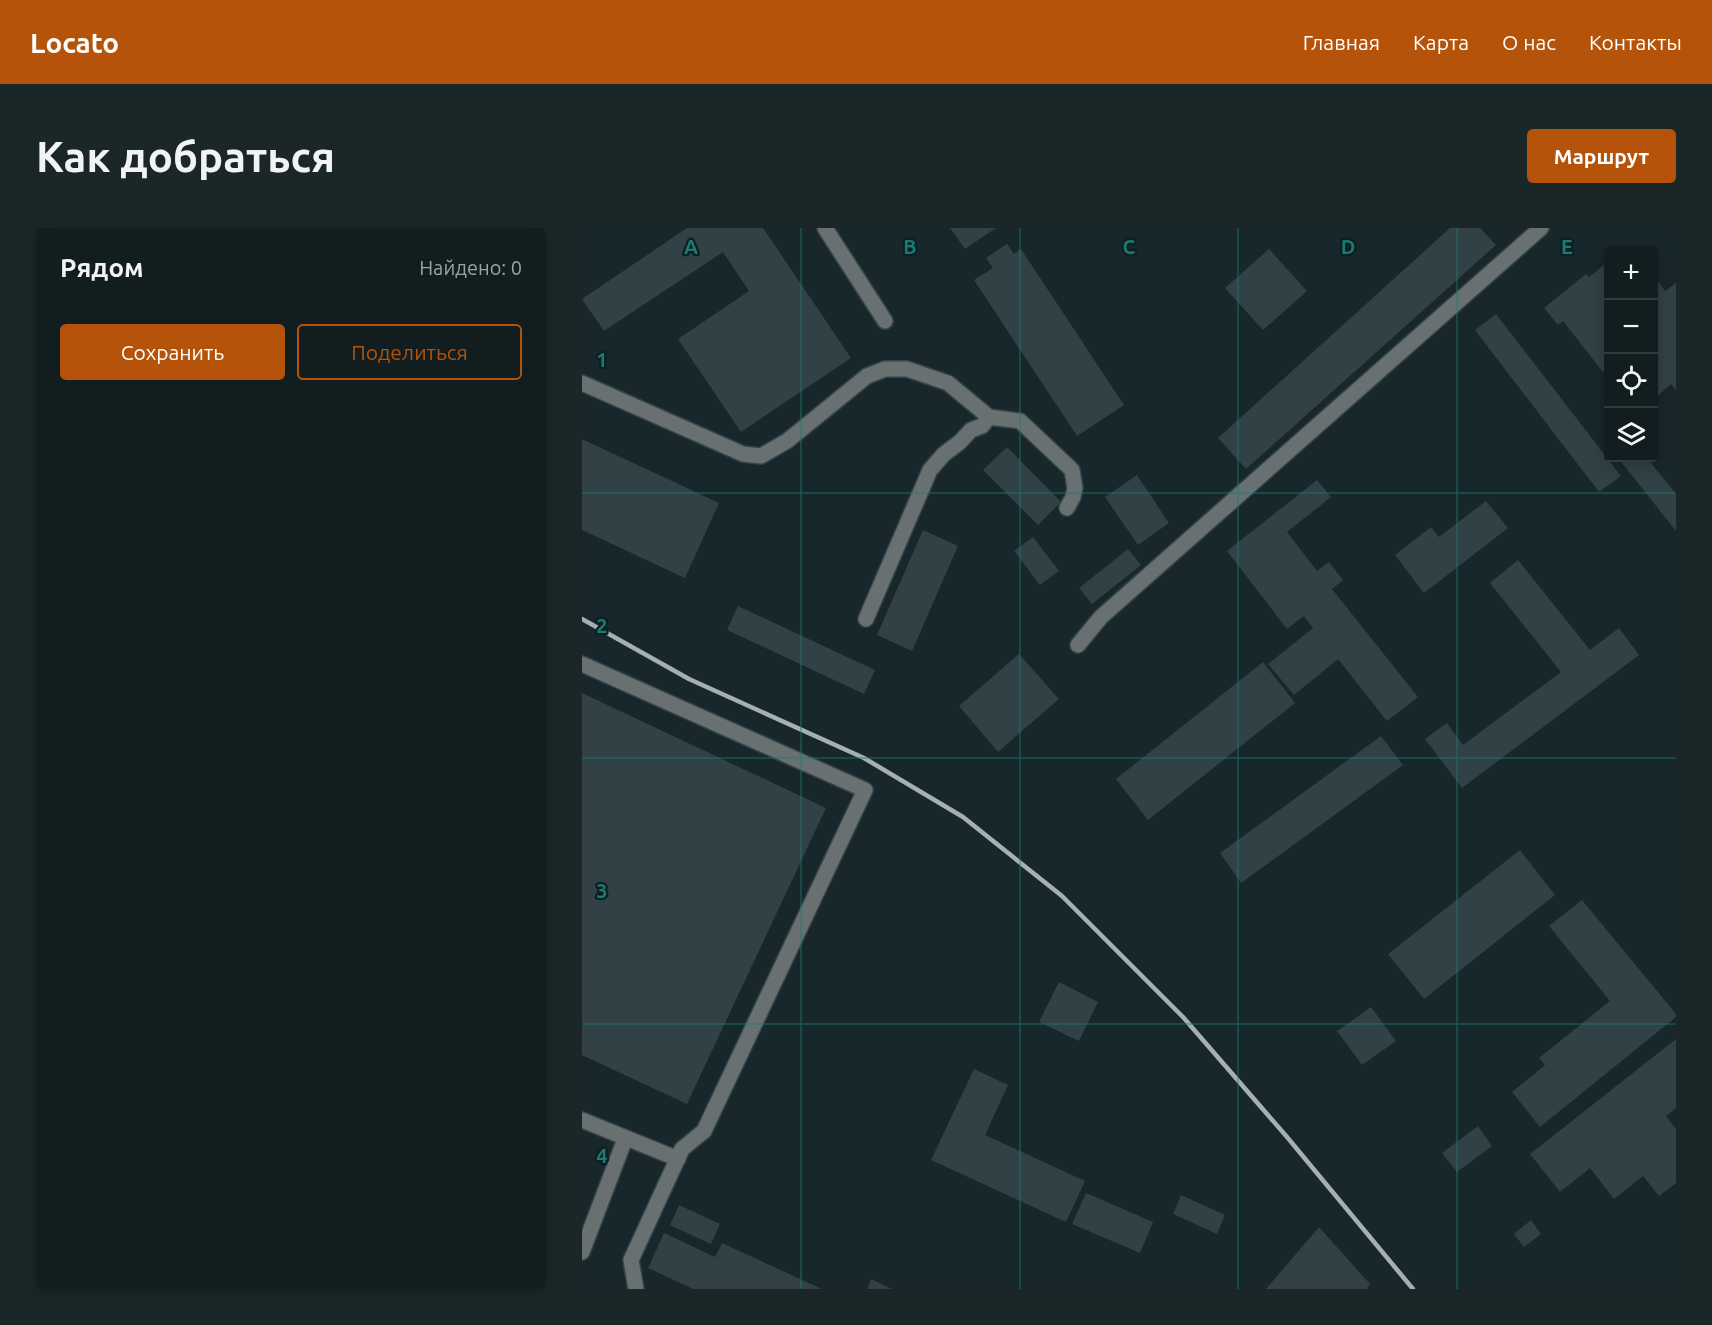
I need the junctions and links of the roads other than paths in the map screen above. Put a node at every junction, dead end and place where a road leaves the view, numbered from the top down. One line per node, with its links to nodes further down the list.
1 (825, 228): 3 (lane)
2 (1540, 228): 8 (lane)
3 (885, 321)
4 (582, 383): 5 (lane)
5 (989, 417): 6 (lane); 7 (lane)
6 (1067, 508)
7 (866, 619)
8 (1078, 645)
9 (582, 664): 12 (lane)
10 (582, 1120): 11 (lane)
11 (625, 1139): 12 (lane); 13 (lane)
12 (678, 1159): 14 (lane)
13 (582, 1252)
14 (636, 1289)

